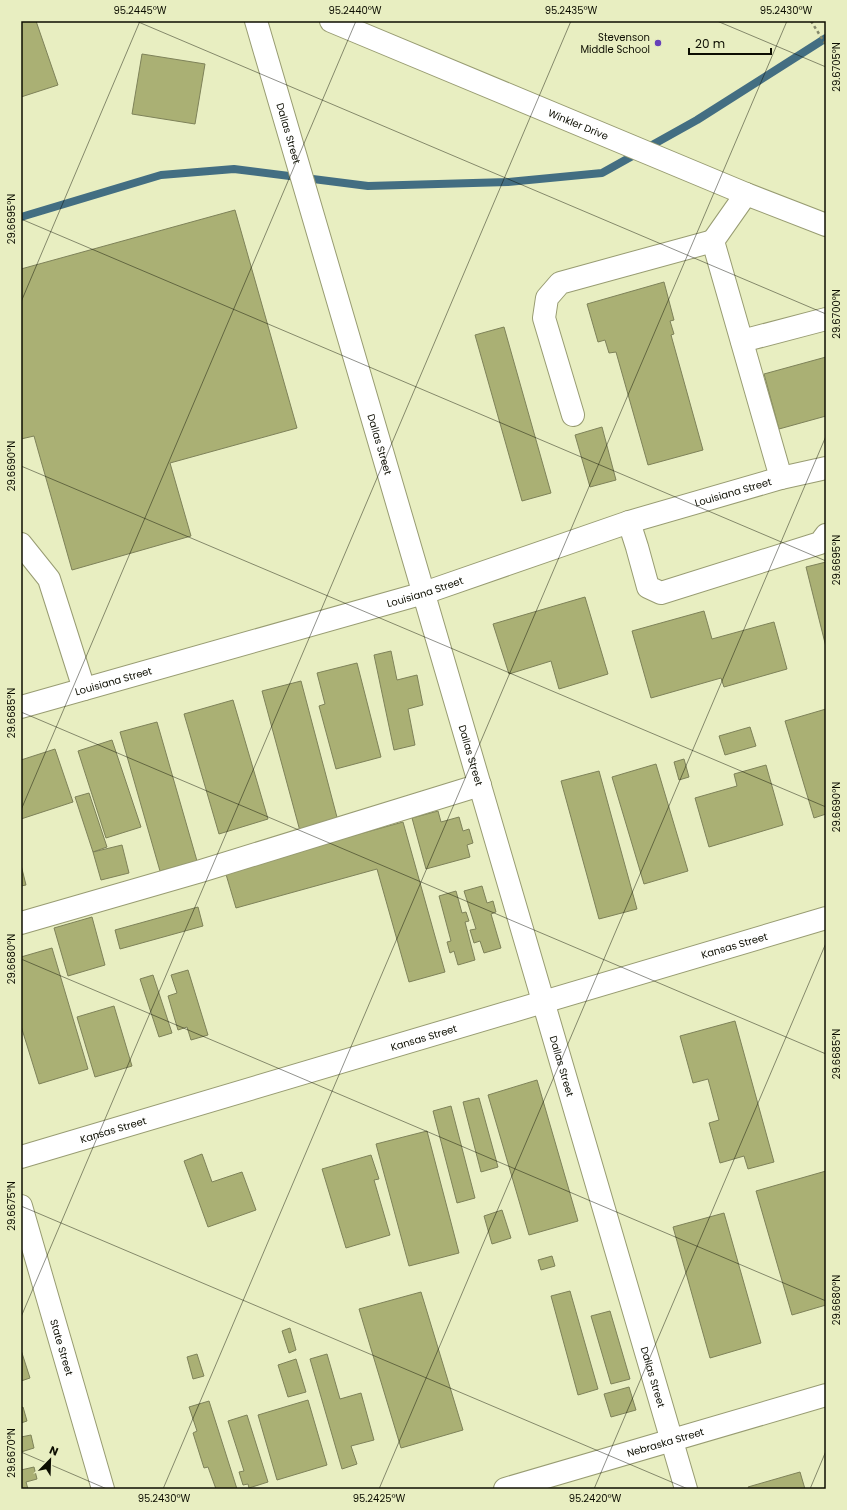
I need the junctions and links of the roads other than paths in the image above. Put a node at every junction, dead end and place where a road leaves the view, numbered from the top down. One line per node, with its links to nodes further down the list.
1 (256, 21): 14 (street, Dallas Street)
2 (331, 21): 3 (street, Winkler Drive)
3 (746, 194): 4 (street, Winkler Drive); 5 (street)
4 (826, 225)
5 (713, 241): 7 (street); 8 (street)
6 (826, 319): 7 (street)
7 (742, 341): 10 (street)
8 (573, 415)
9 (826, 468): 10 (street, Louisiana Street)
10 (781, 478): 11 (street, Louisiana Street)
11 (629, 522): 12 (street); 14 (street, Louisiana Street)
12 (826, 535)
13 (21, 544): 15 (street)
14 (424, 593): 15 (street, Louisiana Street); 17 (street, Dallas Street)
15 (84, 689): 16 (street, Louisiana Street)
16 (21, 707)
17 (480, 785): 19 (street); 20 (street, Dallas Street)
18 (826, 918): 20 (street, Kansas Street)
19 (21, 923)
20 (544, 1002): 21 (street, Kansas Street); 24 (street, Dallas Street)
21 (21, 1157)
22 (21, 1206): 25 (street, State Street)
23 (826, 1395): 24 (street, Nebraska Street)
24 (672, 1440): 26 (street, Nebraska Street); 27 (street, Dallas Street)
25 (103, 1489)
26 (505, 1489)
27 (686, 1489)

